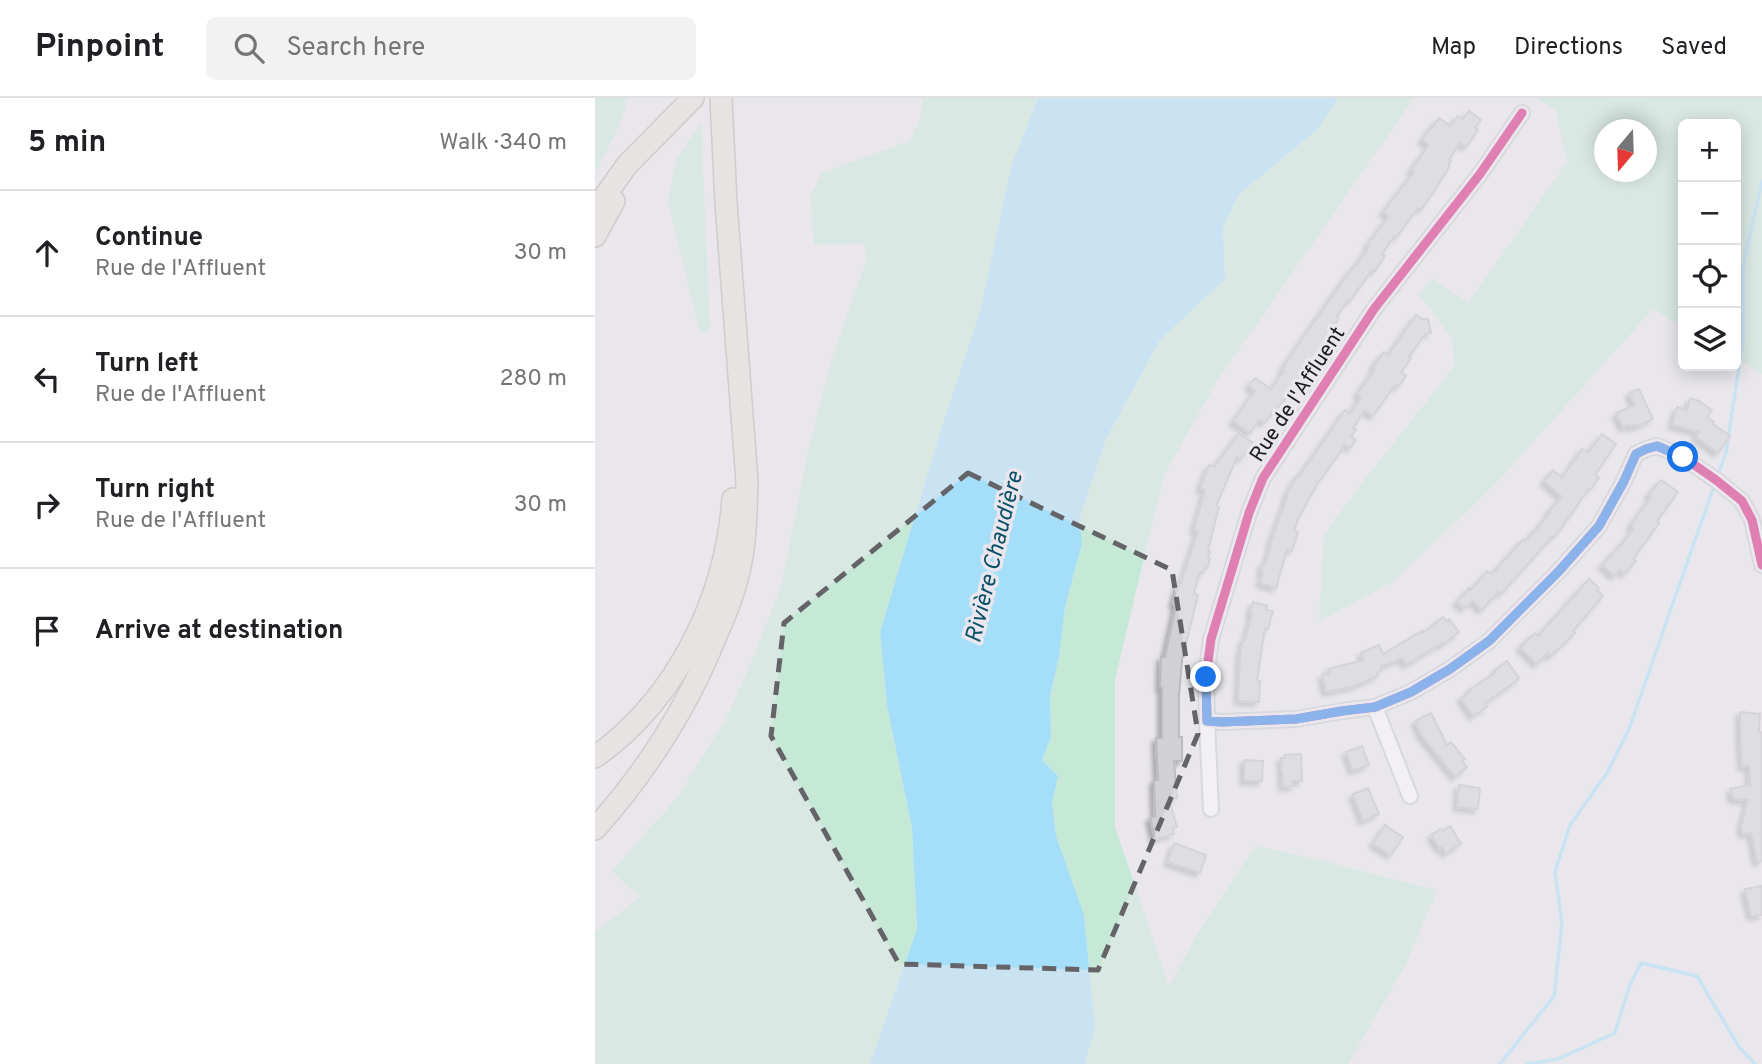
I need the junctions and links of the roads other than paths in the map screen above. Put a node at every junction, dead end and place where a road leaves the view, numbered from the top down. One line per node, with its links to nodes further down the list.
1 (692, 98): 4 (highway)
2 (721, 98): 5 (highway)
3 (1522, 113): 10 (street, Rue de l'Affluent)
4 (663, 126): 6 (highway); 7 (highway)
5 (726, 203): 11 (highway); 14 (highway)
6 (595, 210)
7 (595, 236)
8 (1762, 565): 9 (street)
9 (1375, 707): 10 (street); 12 (street)
10 (1207, 721): 13 (street, Rue de l'Affluent)
11 (595, 757)
12 (1410, 796)
13 (1211, 809)
14 (595, 830)

